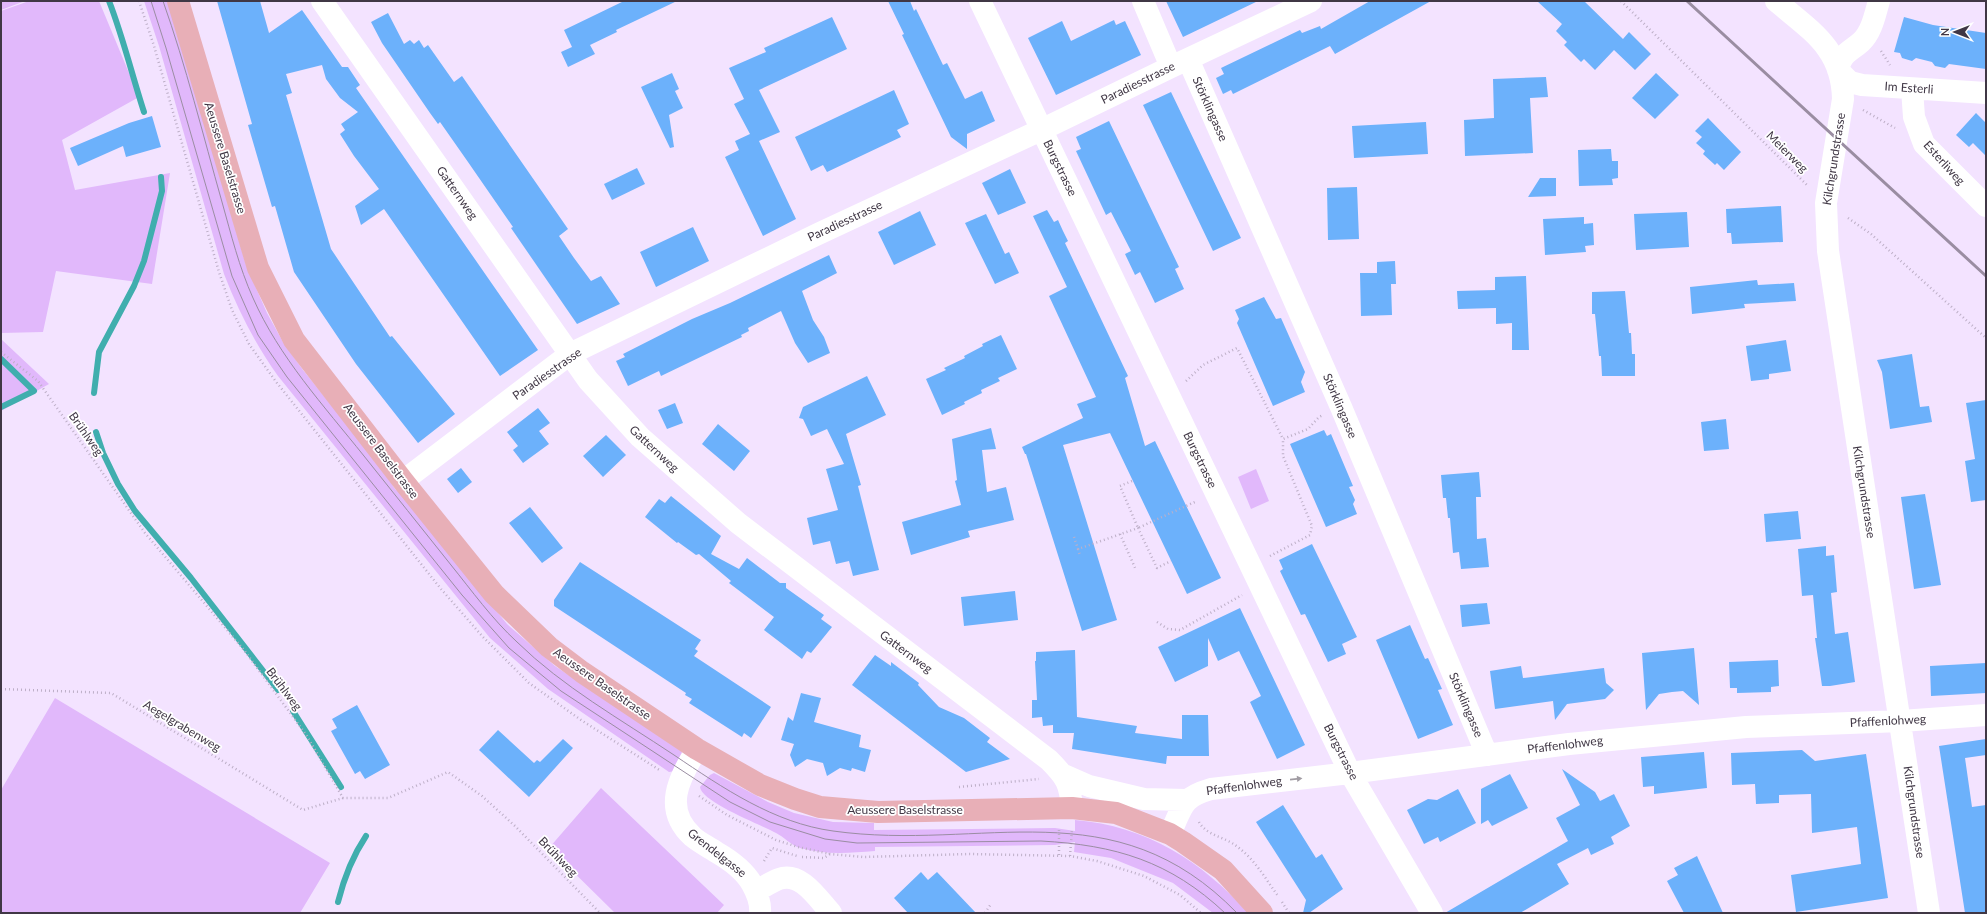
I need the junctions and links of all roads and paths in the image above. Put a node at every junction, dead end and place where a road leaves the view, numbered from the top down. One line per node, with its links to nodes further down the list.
1 (139, 1): 47 (path)
2 (178, 1): 26 (main road, Aeussere Baselstrasse)
3 (322, 1): 22 (street, Gatternweg)
4 (980, 1): 16 (street, Burgstrasse)
5 (1143, 1): 11 (street, Störklingasse)
6 (1312, 1): 11 (street, Paradiesstrasse)
7 (1621, 1): 18 (path, Meierweg)
8 (1776, 1): 12 (street, Kilchgrundstrasse)
9 (1879, 1): 10 (street)
10 (1872, 25): 12 (street); 13 (path)
11 (1179, 63): 16 (street, Paradiesstrasse); 24 (street, Störklingasse)
12 (1838, 70): 13 (street, Im Esterli); 15 (street, Kilchgrundstrasse)
13 (1912, 89): 14 (street, Im Esterli); 17 (street, Esterliweg)
14 (1986, 93)
15 (1843, 99): 17 (path); 18 (street, Kilchgrundstrasse)
16 (1041, 130): 22 (street, Paradiesstrasse); 28 (street, Burgstrasse)
17 (1924, 144): 19 (street, Esterliweg)
18 (1827, 195): 20 (path, Meierweg); 41 (street, Kilchgrundstrasse)
19 (1986, 206)
20 (1986, 338)
21 (1, 352): 49 (path, Brühlweg)
22 (570, 354): 26 (street, Paradiesstrasse); 44 (street, Gatternweg)
23 (1182, 385): 25 (path)
24 (1341, 407): 25 (path); 43 (street, Störklingasse)
25 (1283, 439): 35 (path)
26 (403, 481): 42 (main road, Aeussere Baselstrasse)
27 (1132, 481): 29 (path)
28 (1216, 493): 29 (path); 35 (street, Burgstrasse)
29 (1138, 528): 30 (path); 34 (path)
30 (1120, 534): 32 (path); 36 (path)
31 (1074, 537): 32 (path)
32 (1078, 549): 33 (path)
33 (1080, 555)
34 (1171, 561)
35 (1251, 566): 37 (street, Burgstrasse)
36 (1136, 570)
37 (1260, 586): 38 (path); 45 (street, Burgstrasse)
38 (1157, 622)
39 (1, 689): 49 (path, Aegelgrabenweg)
40 (1986, 715): 41 (street, Pfaffenlohweg)
41 (1901, 721): 43 (street, Pfaffenlohweg); 63 (street, Kilchgrundstrasse)
42 (697, 749): 47 (street, Grendelgasse); 51 (main road, Aeussere Baselstrasse)
43 (1487, 755): 45 (street, Pfaffenlohweg)
44 (1049, 760): 46 (street, Gatternweg); 48 (path)
45 (1350, 773): 50 (street, Pfaffenlohweg, one-way to 45); 62 (street, Burgstrasse)
46 (1064, 775): 50 (street); 51 (street, Gatternweg)
47 (679, 783): 53 (path); 54 (street, Grendelgasse)
48 (953, 788)
49 (343, 798): 56 (path, Brühlweg)
50 (1186, 800): 52 (street)
51 (1072, 808): 52 (main road, Aeussere Baselstrasse); 53 (path)
52 (1170, 834): 61 (main road, Aeussere Baselstrasse)
53 (1070, 856): 60 (path)
54 (756, 891): 57 (street, Grendelgasse); 58 (street)
55 (991, 904): 59 (path)
56 (600, 913)
57 (760, 913)
58 (831, 913)
59 (985, 913)
60 (1201, 913)
61 (1262, 913)
62 (1432, 913)
63 (1929, 913)

